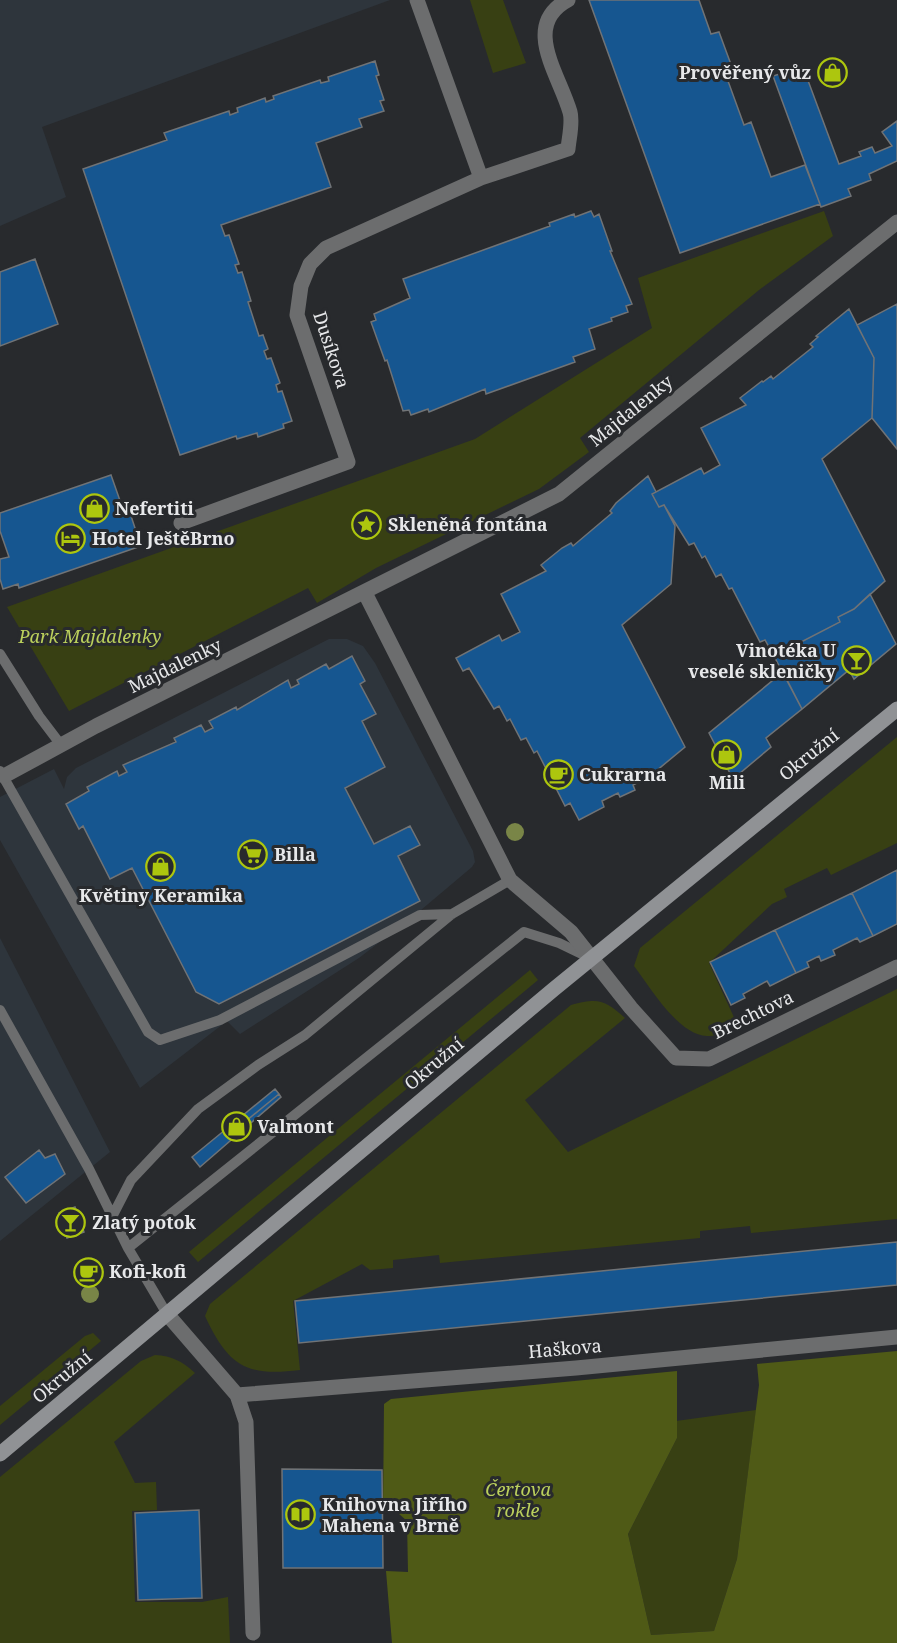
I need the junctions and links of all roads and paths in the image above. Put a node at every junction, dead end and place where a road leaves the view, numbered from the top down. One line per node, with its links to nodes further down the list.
1 (417, 0): 3 (street)
2 (568, 0): 3 (street, Dusíkova)
3 (481, 178): 5 (street, Dusíkova)
4 (897, 222): 6 (street, Majdalenky)
5 (181, 523)
6 (365, 593): 9 (street, Majdalenky); 11 (street)
7 (0, 654): 9 (lane)
8 (897, 709): 13 (street, Okružní)
9 (61, 745): 10 (street, Majdalenky)
10 (2, 773): 12 (lane)
11 (510, 880): 12 (lane); 13 (street)
12 (452, 914): 16 (lane)
13 (591, 958): 14 (street, Brechtova); 17 (lane); 18 (street, Okružní)
14 (897, 967)
15 (0, 1010): 16 (lane)
16 (113, 1215): 17 (lane)
17 (128, 1248): 18 (lane)
18 (167, 1314): 20 (street); 21 (street, Okružní)
19 (897, 1337): 20 (street, Haškova)
20 (237, 1395): 22 (street)
21 (0, 1454)
22 (253, 1633)

